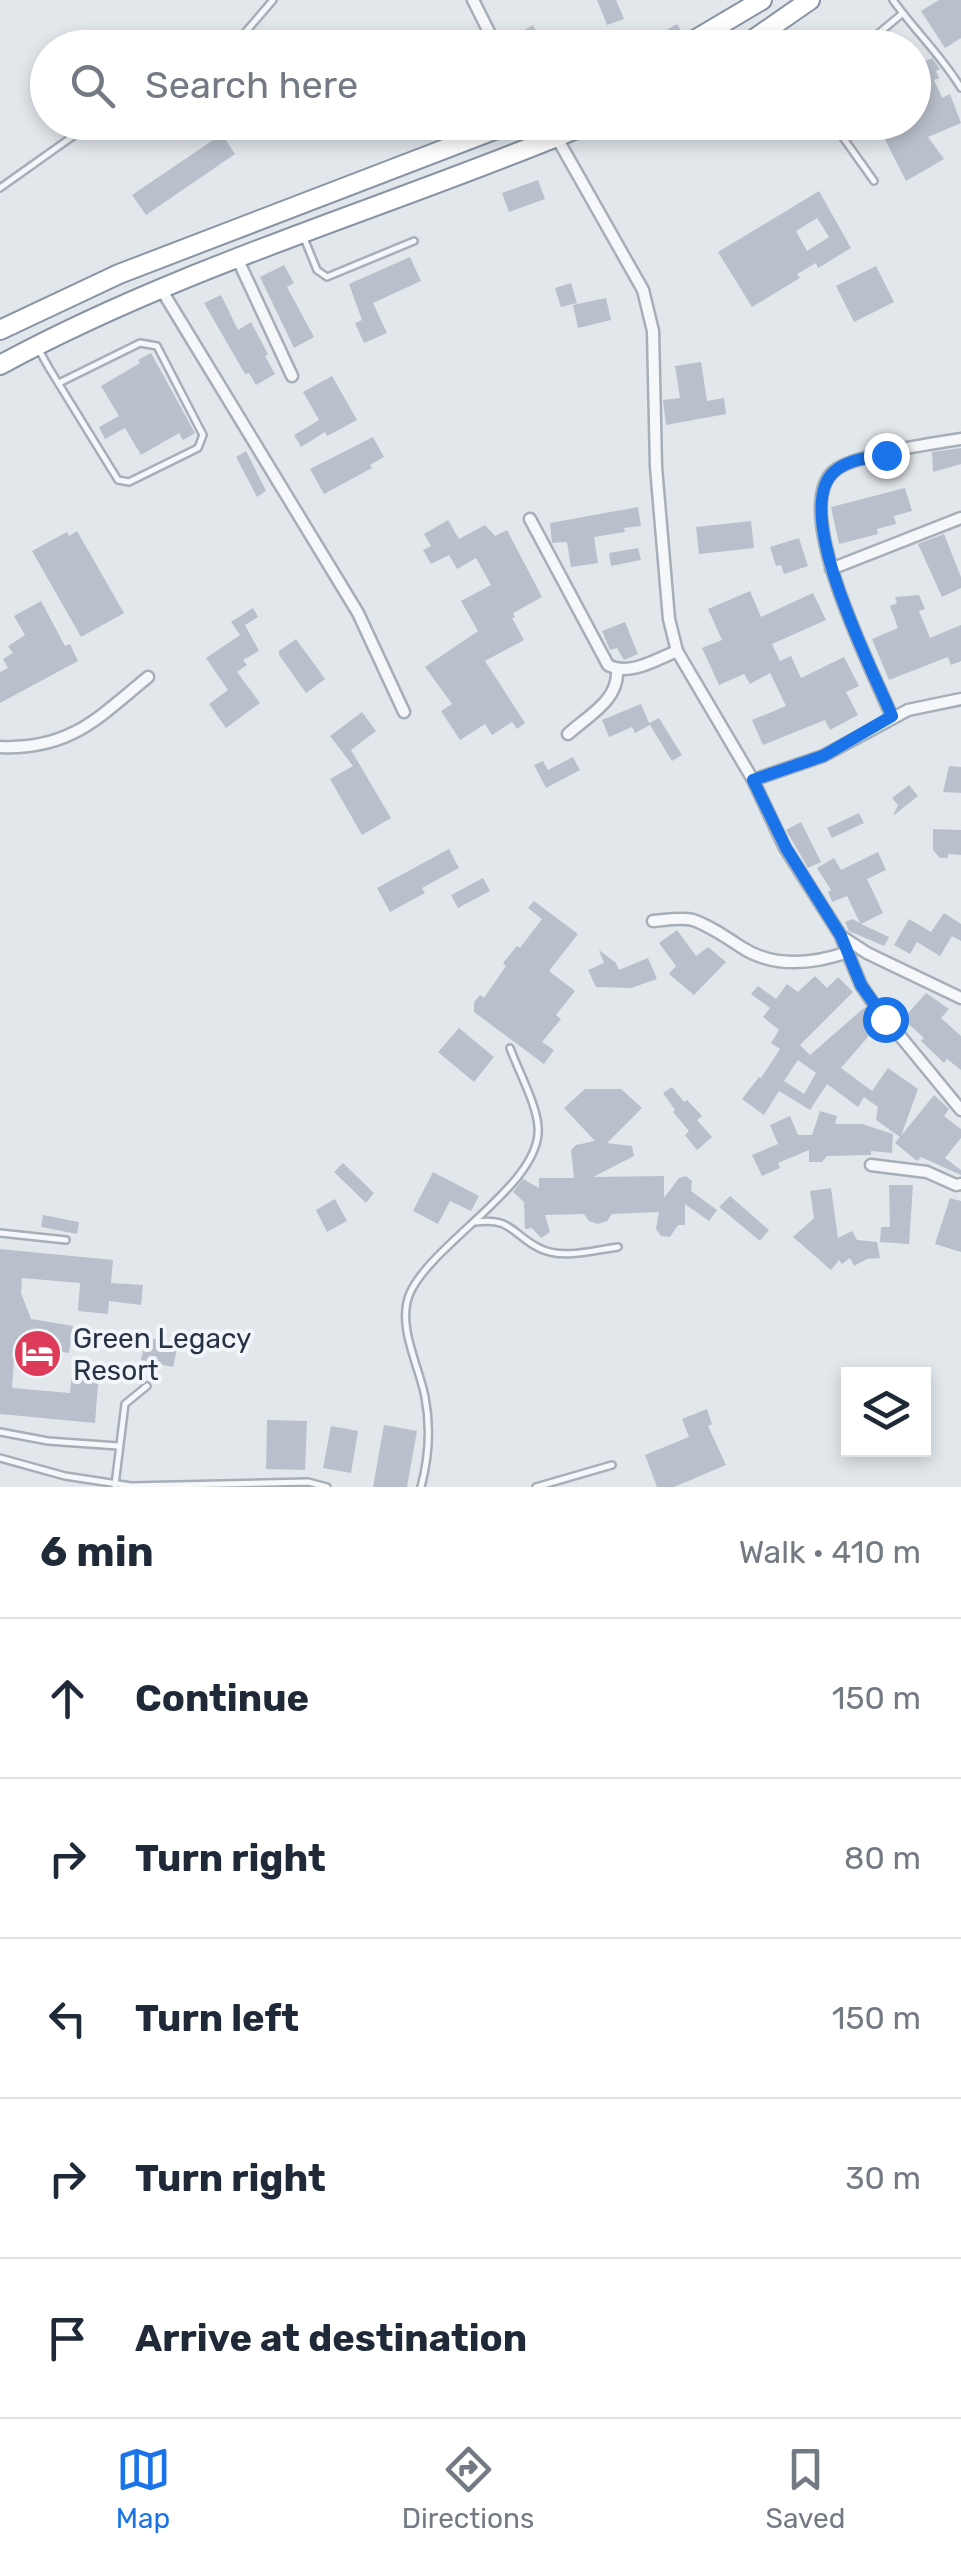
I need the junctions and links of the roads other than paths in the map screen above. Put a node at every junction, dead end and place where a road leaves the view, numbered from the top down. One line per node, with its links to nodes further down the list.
1 (273, 0): 7 (lane)
2 (473, 0): 8 (street)
3 (762, 0): 9 (highway)
4 (810, 0): 10 (highway)
5 (893, 0): 6 (lane)
6 (903, 14): 11 (lane); 12 (lane)
7 (247, 30)
8 (488, 30)
9 (711, 30)
10 (767, 30)
11 (883, 30)
12 (916, 30)
13 (931, 47): 14 (lane)
14 (961, 88)
15 (68, 140): 21 (lane)
16 (468, 140): 26 (highway)
17 (551, 140): 22 (highway)
18 (557, 140): 35 (street)
19 (845, 140): 20 (lane)
20 (874, 181)
21 (0, 188)
22 (303, 235): 23 (lane); 24 (highway)
23 (414, 241)
24 (238, 260): 25 (highway); 29 (street)
25 (161, 290): 27 (highway); 39 (street)
26 (0, 330)
27 (37, 346): 28 (highway); 30 (lane)
28 (0, 365)
29 (292, 376)
30 (59, 383): 30 (lane)
31 (961, 440): 34 (street)
32 (961, 518): 34 (street)
33 (530, 519): 36 (street)
34 (831, 569): 40 (street)
35 (677, 651): 36 (street); 43 (street)
36 (618, 670): 41 (street)
37 (148, 677): 42 (street)
38 (961, 698): 40 (street)
39 (404, 712)
40 (892, 716): 43 (street)
41 (568, 734)
42 (0, 747)
43 (753, 780): 45 (street)
44 (653, 920): 46 (street)
45 (841, 936): 46 (street); 47 (street)
46 (848, 952): 49 (street)
47 (961, 998)
48 (510, 1048): 52 (lane)
49 (961, 1110)
50 (871, 1165): 51 (street)
51 (961, 1184)
52 (473, 1223): 55 (lane); 63 (lane)
53 (0, 1233): 54 (lane)
54 (66, 1240)
55 (618, 1247)
56 (148, 1386): 58 (lane)
57 (0, 1432): 58 (lane)
58 (118, 1446): 61 (lane)
59 (0, 1458): 61 (lane)
60 (612, 1465): 64 (lane)
61 (115, 1484): 62 (lane)
62 (327, 1487)
63 (420, 1487)
64 (536, 1487)

